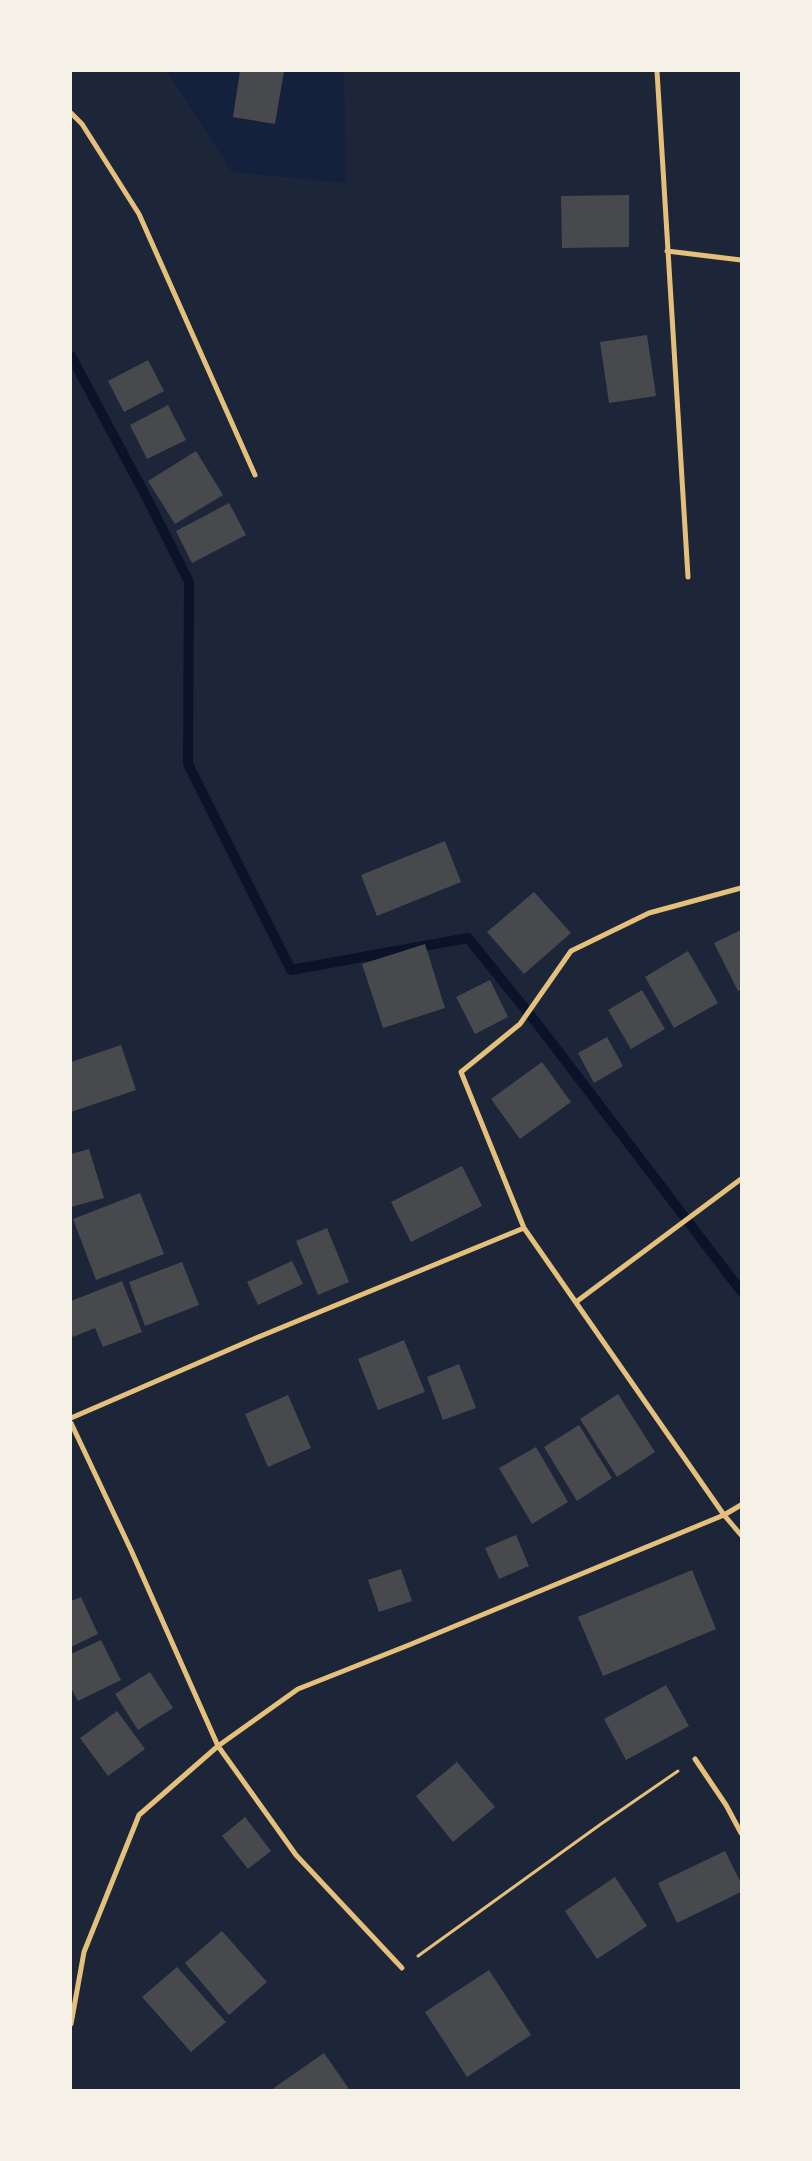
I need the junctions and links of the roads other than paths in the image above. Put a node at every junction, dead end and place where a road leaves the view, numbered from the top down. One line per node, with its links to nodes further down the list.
1 (657, 71): 3 (street)
2 (71, 113): 5 (street)
3 (667, 251): 4 (street); 6 (street)
4 (741, 260)
5 (255, 475)
6 (688, 577)
7 (741, 888): 9 (street)
8 (741, 1179): 10 (street)
9 (524, 1228): 10 (street); 11 (street)
10 (576, 1302): 14 (street)
11 (71, 1418)
12 (71, 1423): 16 (street)
13 (741, 1505): 14 (street)
14 (724, 1515): 15 (street); 16 (street)
15 (741, 1536)
16 (218, 1746): 19 (street); 20 (street)
17 (696, 1759): 18 (street)
18 (741, 1833)
19 (402, 1968)
20 (71, 2024)

